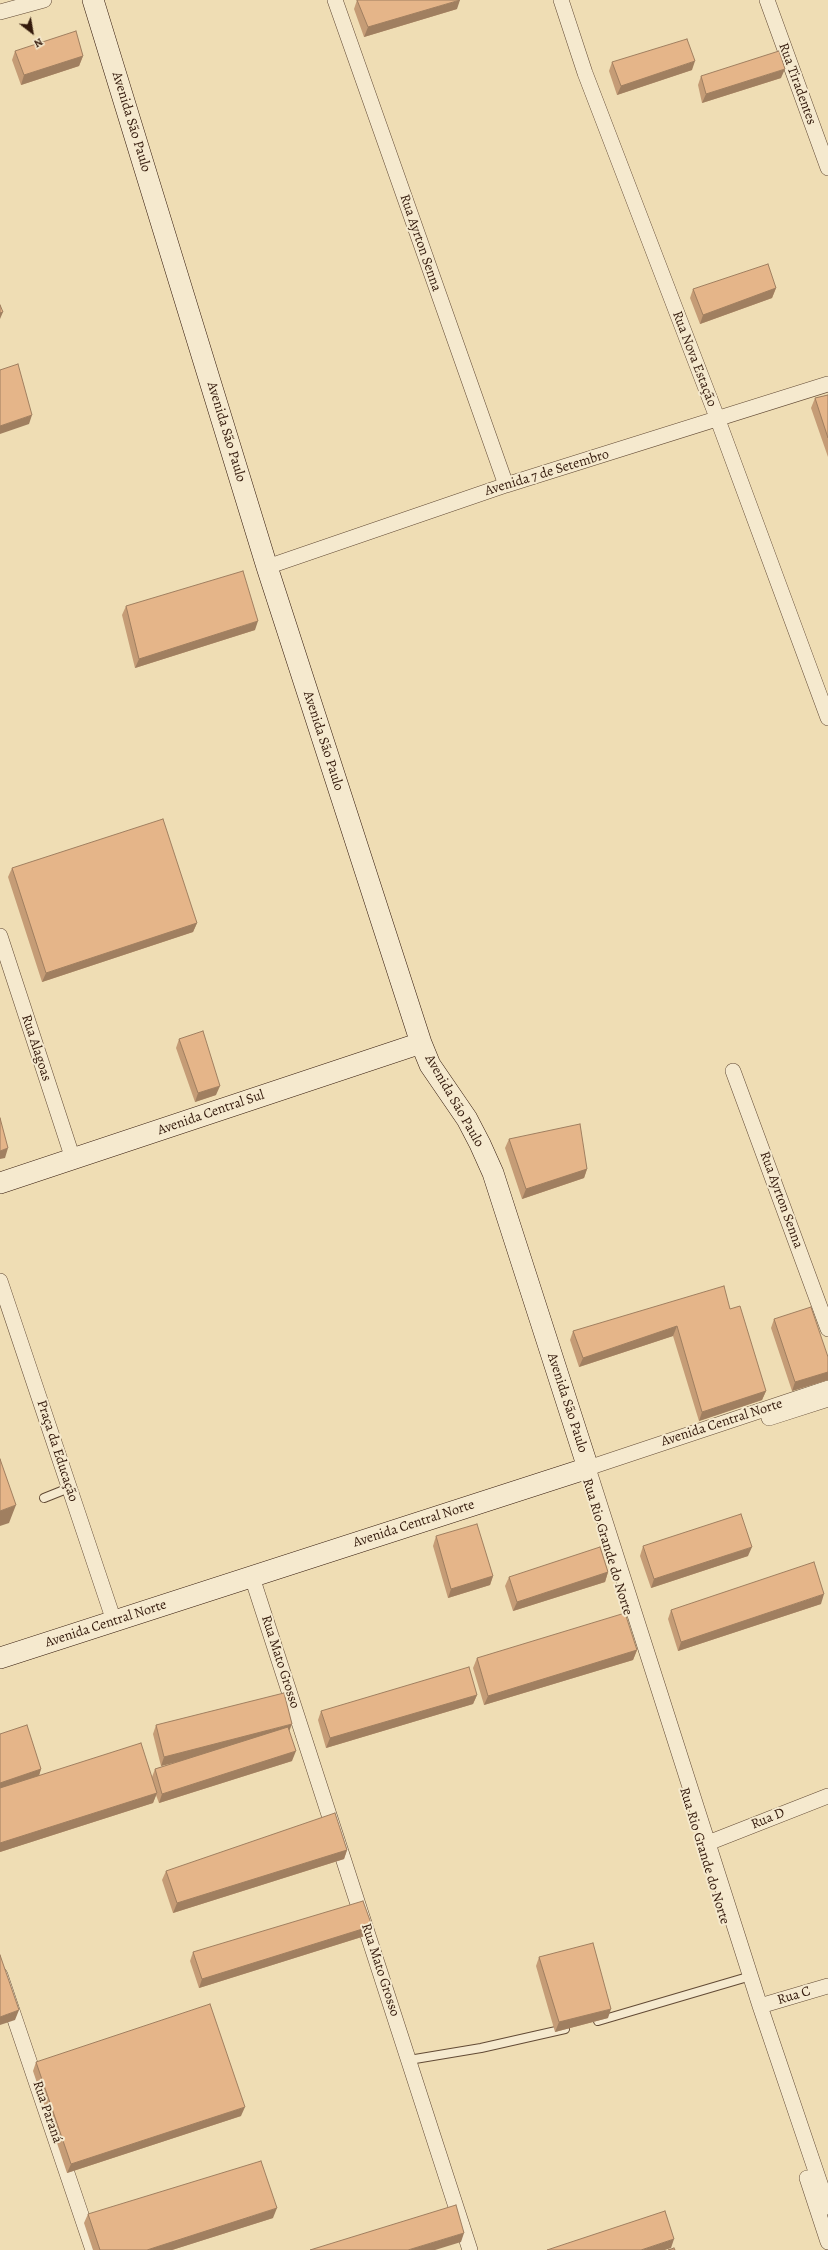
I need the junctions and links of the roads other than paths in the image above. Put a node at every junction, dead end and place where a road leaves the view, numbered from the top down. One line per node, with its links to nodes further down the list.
1 (44, 0): 6 (street)
2 (93, 0): 11 (main road, Avenida São Paulo)
3 (336, 0): 10 (street, Rua Ayrton Senna)
4 (561, 0): 9 (street, Rua Nova Estação)
5 (767, 0): 7 (street, Rua Tiradentes)
6 (0, 12)
7 (828, 168)
8 (828, 384): 9 (street, Avenida 7 de Setembro)
9 (718, 420): 10 (street, Avenida 7 de Setembro); 12 (street, Rua Nova Estação)
10 (506, 485): 11 (street, Avenida 7 de Setembro)
11 (267, 567): 14 (main road, Avenida São Paulo)
12 (828, 718)
13 (0, 936): 16 (street, Rua Alagoas)
14 (421, 1043): 16 (main road, Avenida Central Sul); 22 (main road, Avenida São Paulo)
15 (733, 1071): 19 (street, Rua Ayrton Senna)
16 (73, 1159): 17 (main road, Avenida Central Sul)
17 (0, 1183)
18 (0, 1283): 23 (street, Praça da Educação)
19 (828, 1329)
20 (828, 1388): 22 (street, Avenida Central Norte)
21 (828, 1399): 22 (street)
22 (587, 1471): 25 (main road, Avenida Central Norte); 29 (street, Rua Rio Grande do Norte); 31 (street, Rua Rio Grande do Norte)
23 (70, 1488): 24 (lane); 26 (street, Praça da Educação)
24 (44, 1498)
25 (252, 1577): 26 (main road, Avenida Central Norte); 36 (street, Rua Mato Grosso)
26 (114, 1621): 27 (main road, Avenida Central Norte)
27 (0, 1658)
28 (828, 1796): 29 (street, Rua D)
29 (708, 1843): 31 (street, Rua Rio Grande do Norte)
30 (0, 1975): 39 (street, Rua Paraná)
31 (747, 1978): 33 (street, Rua Rio Grande do Norte); 34 (lane); 38 (street, Rua Rio Grande do Norte)
32 (828, 1986): 33 (street, Rua C)
33 (760, 2006): 37 (street, Rua Rio Grande do Norte)
34 (588, 2023)
35 (575, 2026): 36 (lane)
36 (409, 2060): 40 (street, Rua Mato Grosso)
37 (828, 2208)
38 (828, 2242)
39 (93, 2250)
40 (470, 2250)

